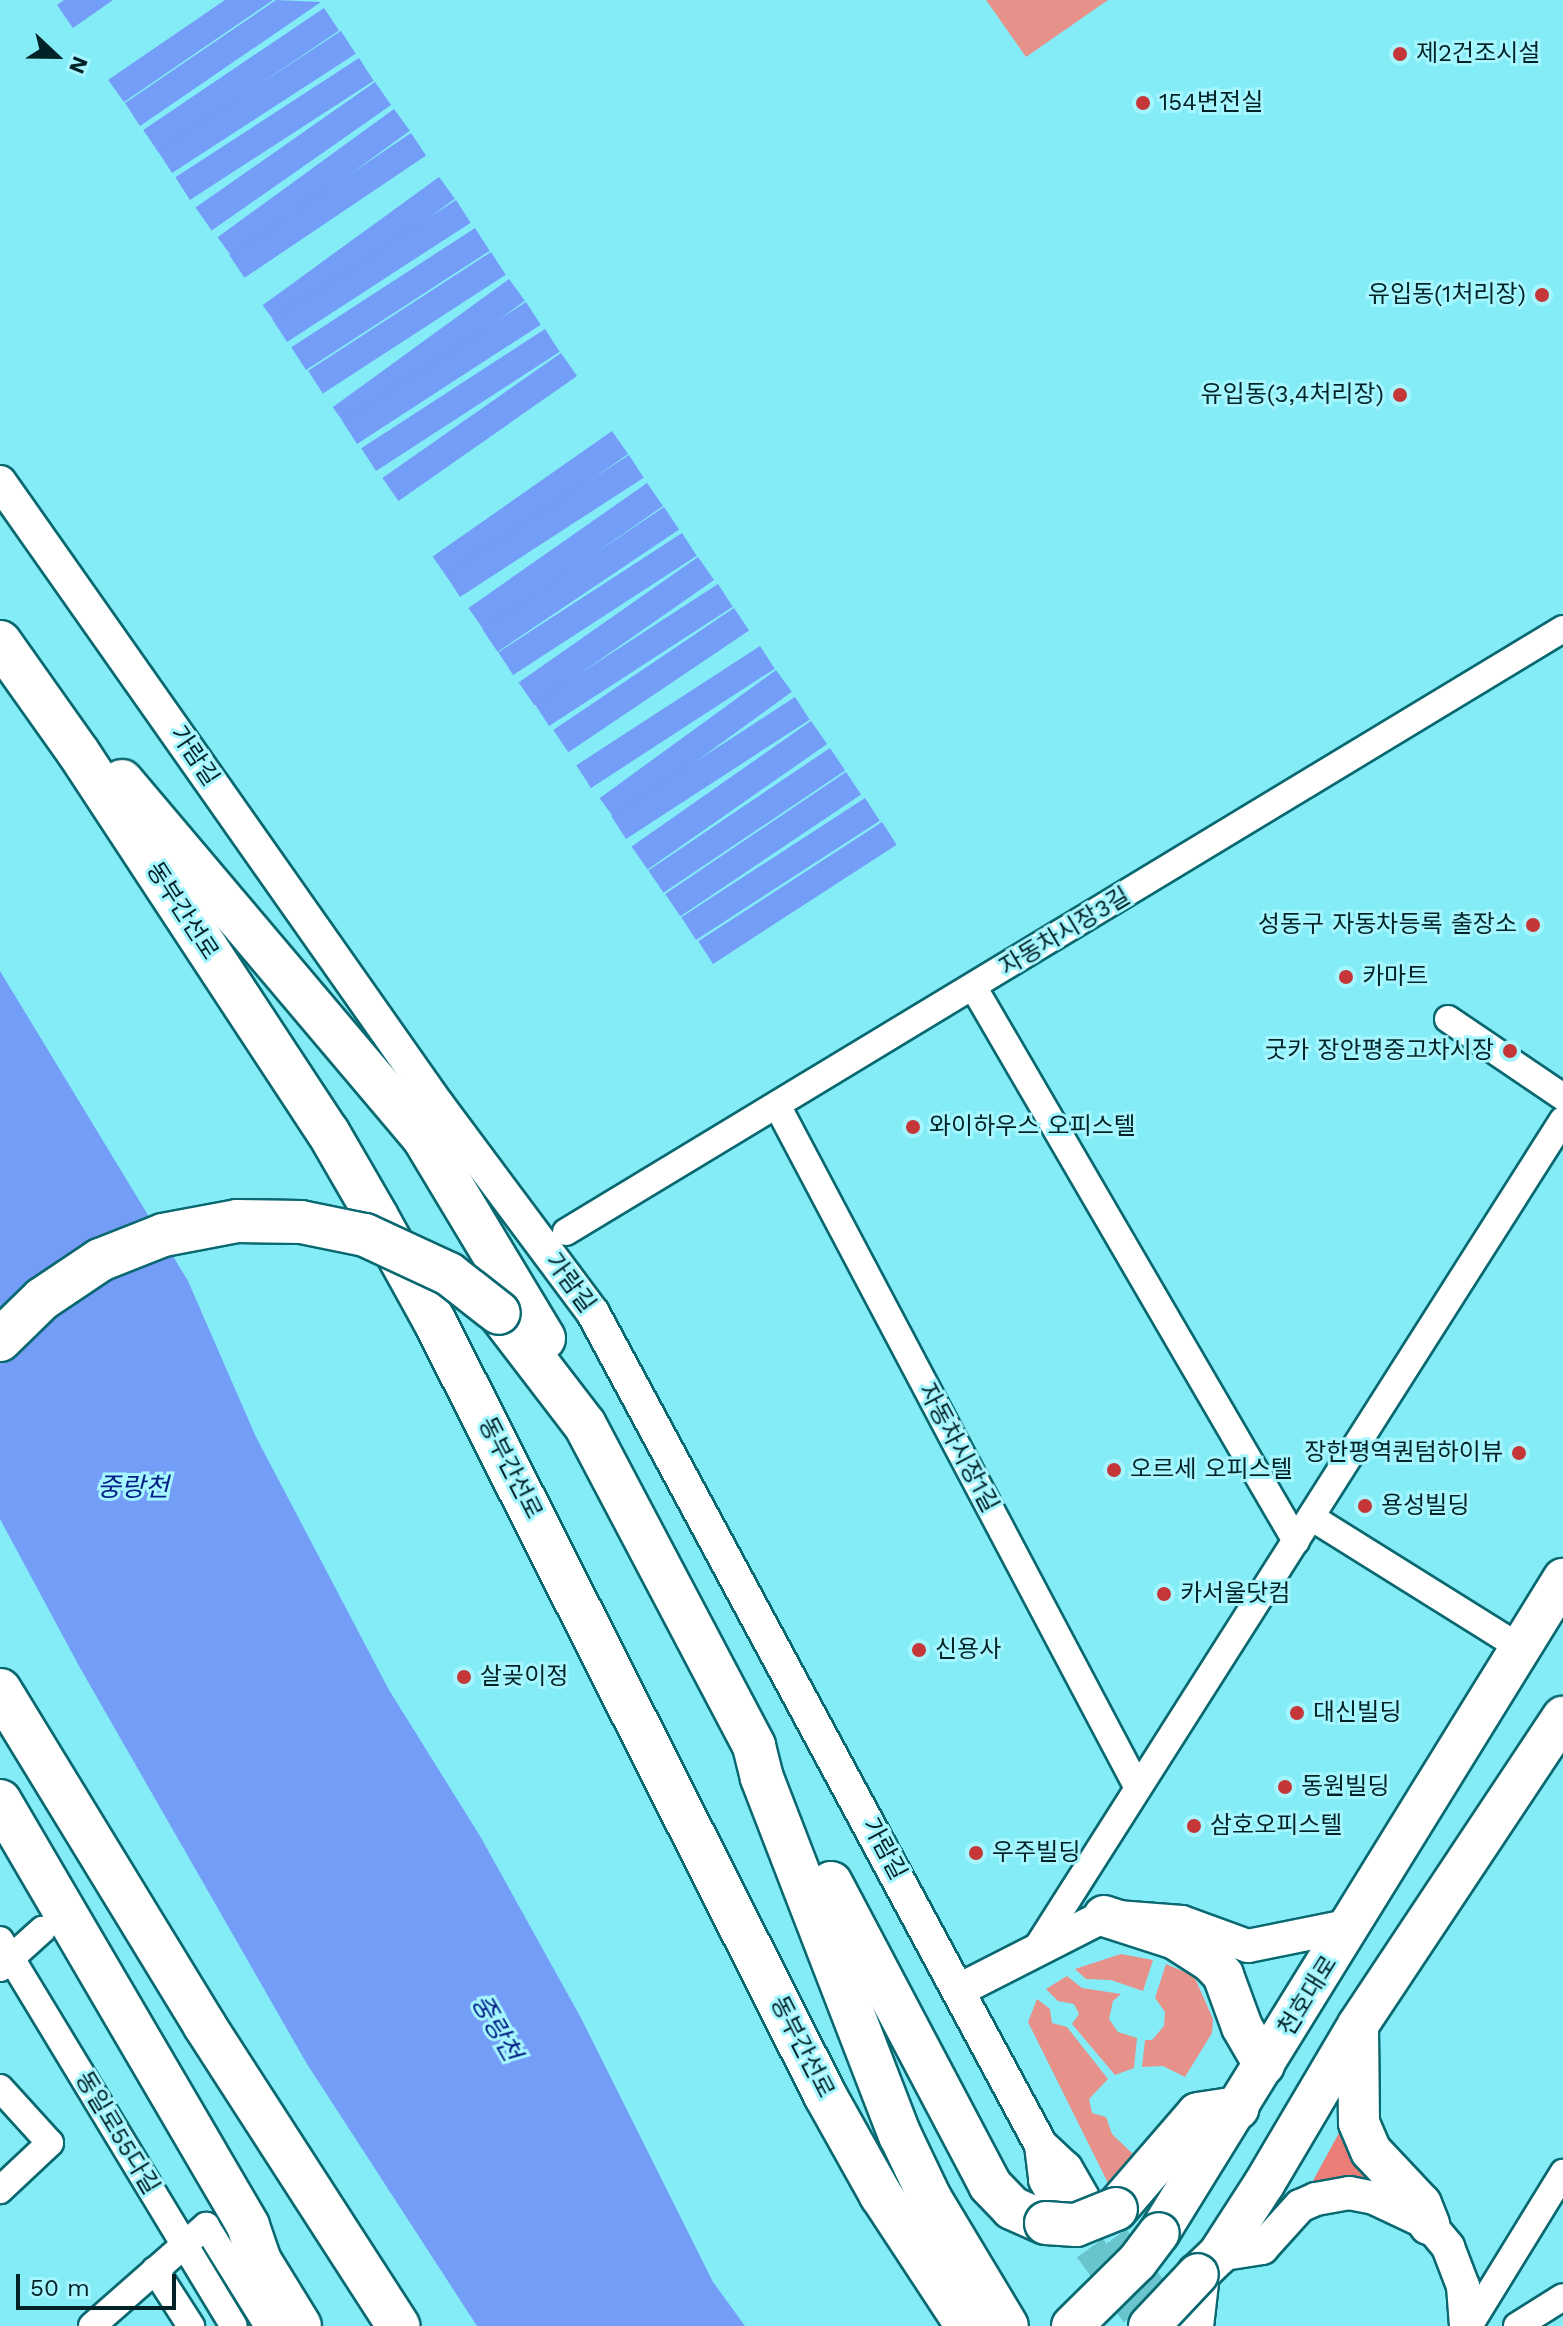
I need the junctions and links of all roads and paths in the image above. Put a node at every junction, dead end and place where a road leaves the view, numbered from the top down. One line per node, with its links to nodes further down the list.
1 (0, 482): 26 (street, 가람길)
2 (1563, 629): 4 (street, 자동차시장3길)
3 (8, 653): 11 (highway); 49 (highway, 동부간선로)
4 (974, 988): 7 (street, 자동차시장3길); 13 (street)
5 (1448, 1019): 6 (street)
6 (1563, 1097)
7 (778, 1107): 9 (street, 자동차시장3길); 19 (street, 자동차시장1길)
8 (1563, 1120): 12 (street)
9 (566, 1232)
10 (0, 1340): 11 (highway, bridge)
11 (585, 1425): 18 (highway)
12 (1311, 1517): 13 (street); 15 (street)
13 (1296, 1541): 19 (street)
14 (1563, 1579): 15 (main road, 천호대로)
15 (1521, 1648): 22 (main road, 천호대로)
16 (0, 1690): 33 (highway)
17 (1563, 1717): 27 (main road)
18 (754, 1746): 34 (highway); 50 (highway)
19 (1138, 1788): 24 (street)
20 (0, 1801): 36 (highway)
21 (1104, 1916): 22 (street); 24 (street); 28 (main road)
22 (1352, 1925): 28 (main road, 천호대로)
23 (42, 1930): 25 (street)
24 (1036, 1949): 26 (street)
25 (4, 1955): 37 (street, 동일로55다길)
26 (959, 1990): 34 (street, 가람길)
27 (1358, 2025): 35 (main road); 38 (main road)
28 (1264, 2065): 30 (main road, 천호대로)
29 (0, 2088): 32 (street)
30 (1238, 2108): 34 (highway); 51 (main road, 천호대로, bridge)
31 (1563, 2173): 54 (street)
32 (0, 2190)
33 (319, 2208): 47 (highway); 48 (highway)
34 (1076, 2209)
35 (1429, 2224): 38 (street); 54 (street)
36 (248, 2226): 45 (highway); 46 (highway)
37 (184, 2244): 39 (street); 43 (street, 동일로55다길); 44 (street)
38 (1208, 2264): 52 (main road, bridge); 53 (highway)
39 (155, 2270): 41 (street); 42 (street)
40 (1563, 2297): 55 (street)
41 (92, 2326)
42 (191, 2326)
43 (234, 2326)
44 (268, 2326)
45 (300, 2326)
46 (320, 2326)
47 (370, 2326)
48 (398, 2326)
49 (967, 2326)
50 (1007, 2326)
51 (1072, 2326)
52 (1149, 2326)
53 (1192, 2326)
54 (1467, 2326)
55 (1517, 2326)

